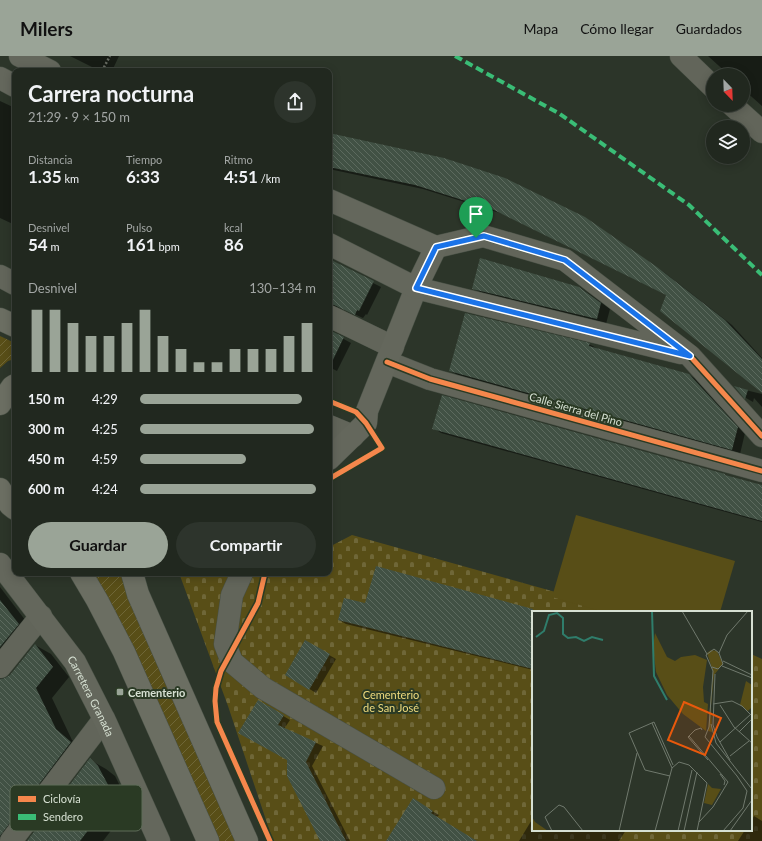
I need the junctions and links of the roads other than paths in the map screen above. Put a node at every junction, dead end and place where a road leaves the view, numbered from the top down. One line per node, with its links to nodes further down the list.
1 (20, 56): 3 (street)
2 (681, 56): 5 (street)
3 (44, 68)
4 (0, 78): 6 (street)
5 (706, 80)
6 (12, 84)
7 (740, 112): 8 (street)
8 (762, 132)
9 (332, 201): 11 (street)
10 (332, 246): 14 (street)
11 (436, 247): 14 (street); 19 (street)
12 (0, 276): 13 (street)
13 (12, 282)
14 (416, 288): 18 (street); 19 (street)
15 (332, 318): 18 (street, Calle Sierra del Pino)
16 (0, 319): 17 (main road)
17 (12, 325)
18 (390, 355): 23 (street); 26 (street, Calle Sierra del Pino)
19 (690, 356): 24 (street)
20 (12, 387): 21 (main road)
21 (0, 404)
22 (332, 427): 23 (street)
23 (353, 436): 25 (street)
24 (762, 436)
25 (332, 456)
26 (762, 471)
27 (0, 489): 28 (main road)
28 (12, 506)
29 (0, 564): 33 (street, Carretera Granada)
30 (83, 576): 43 (main road)
31 (133, 576): 44 (main road)
32 (241, 576): 38 (street)
33 (41, 616): 34 (street); 35 (street, Carretera Granada)
34 (0, 667)
35 (104, 719): 36 (street); 37 (street, Carretera Granada)
36 (54, 785)
37 (134, 785)
38 (434, 788)
39 (142, 803): 42 (street, Carretera Granada)
40 (19, 831): 41 (street)
41 (11, 841)
42 (159, 841)
43 (208, 841)
44 (247, 841)

